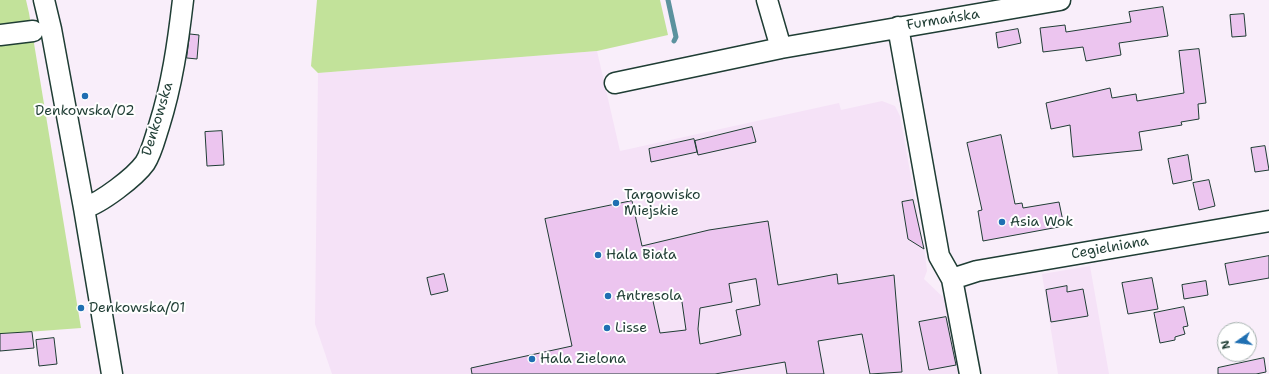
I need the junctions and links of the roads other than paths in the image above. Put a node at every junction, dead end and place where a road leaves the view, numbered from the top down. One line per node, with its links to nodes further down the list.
1 (44, 0): 10 (street)
2 (183, 0): 10 (street, Denkowska)
3 (767, 0): 8 (street)
4 (1060, 0): 5 (street, Furmańska)
5 (898, 27): 8 (street, Furmańska); 12 (street)
6 (33, 32): 7 (street)
7 (0, 35)
8 (781, 48): 9 (street, Furmańska)
9 (615, 83)
10 (84, 208): 13 (street)
11 (1269, 221): 12 (street, Cegielniana)
12 (952, 279): 14 (street)
13 (112, 374)
14 (970, 374)

